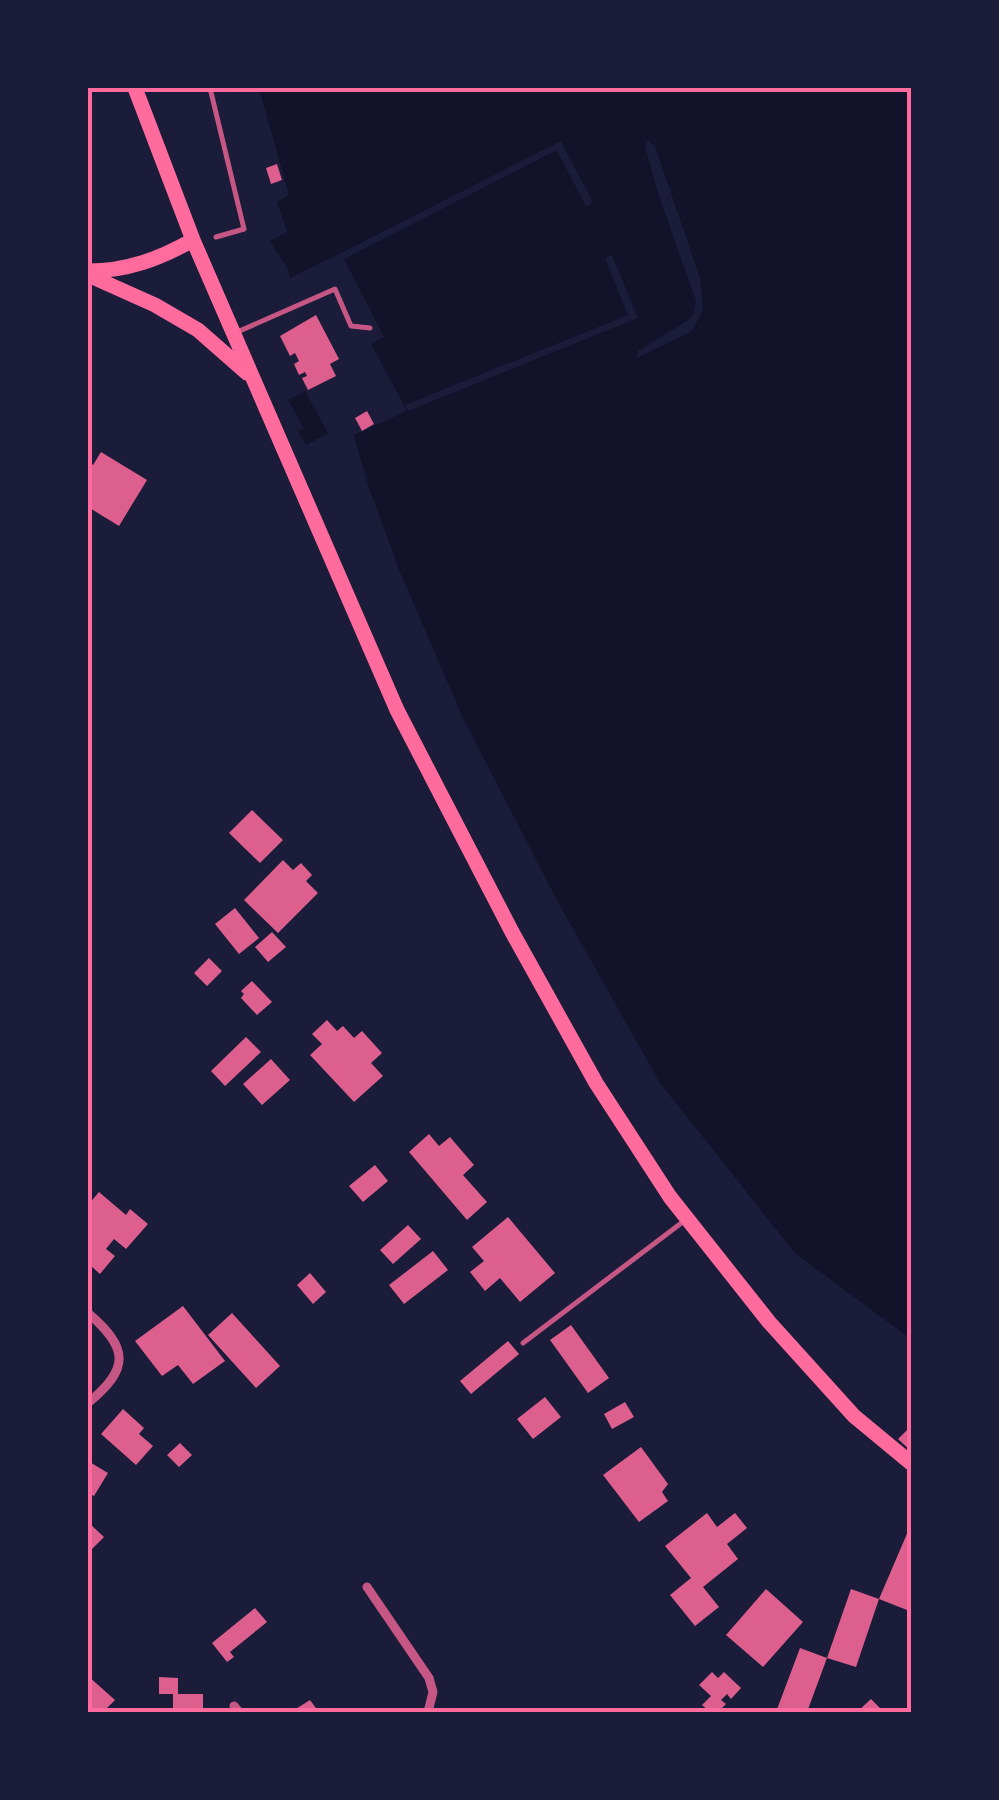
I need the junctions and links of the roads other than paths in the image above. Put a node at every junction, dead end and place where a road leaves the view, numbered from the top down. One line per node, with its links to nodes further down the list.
1 (135, 88): 4 (highway)
2 (210, 88): 3 (lane)
3 (216, 237)
4 (192, 240): 5 (highway); 7 (highway)
5 (88, 273): 8 (highway)
6 (370, 328): 7 (lane)
7 (233, 335): 8 (highway)
8 (254, 379): 9 (highway)
9 (687, 1219): 11 (lane); 13 (highway)
10 (88, 1312): 12 (street)
11 (523, 1342)
12 (88, 1403)
13 (912, 1464)
14 (367, 1587): 15 (street)
15 (429, 1712)

